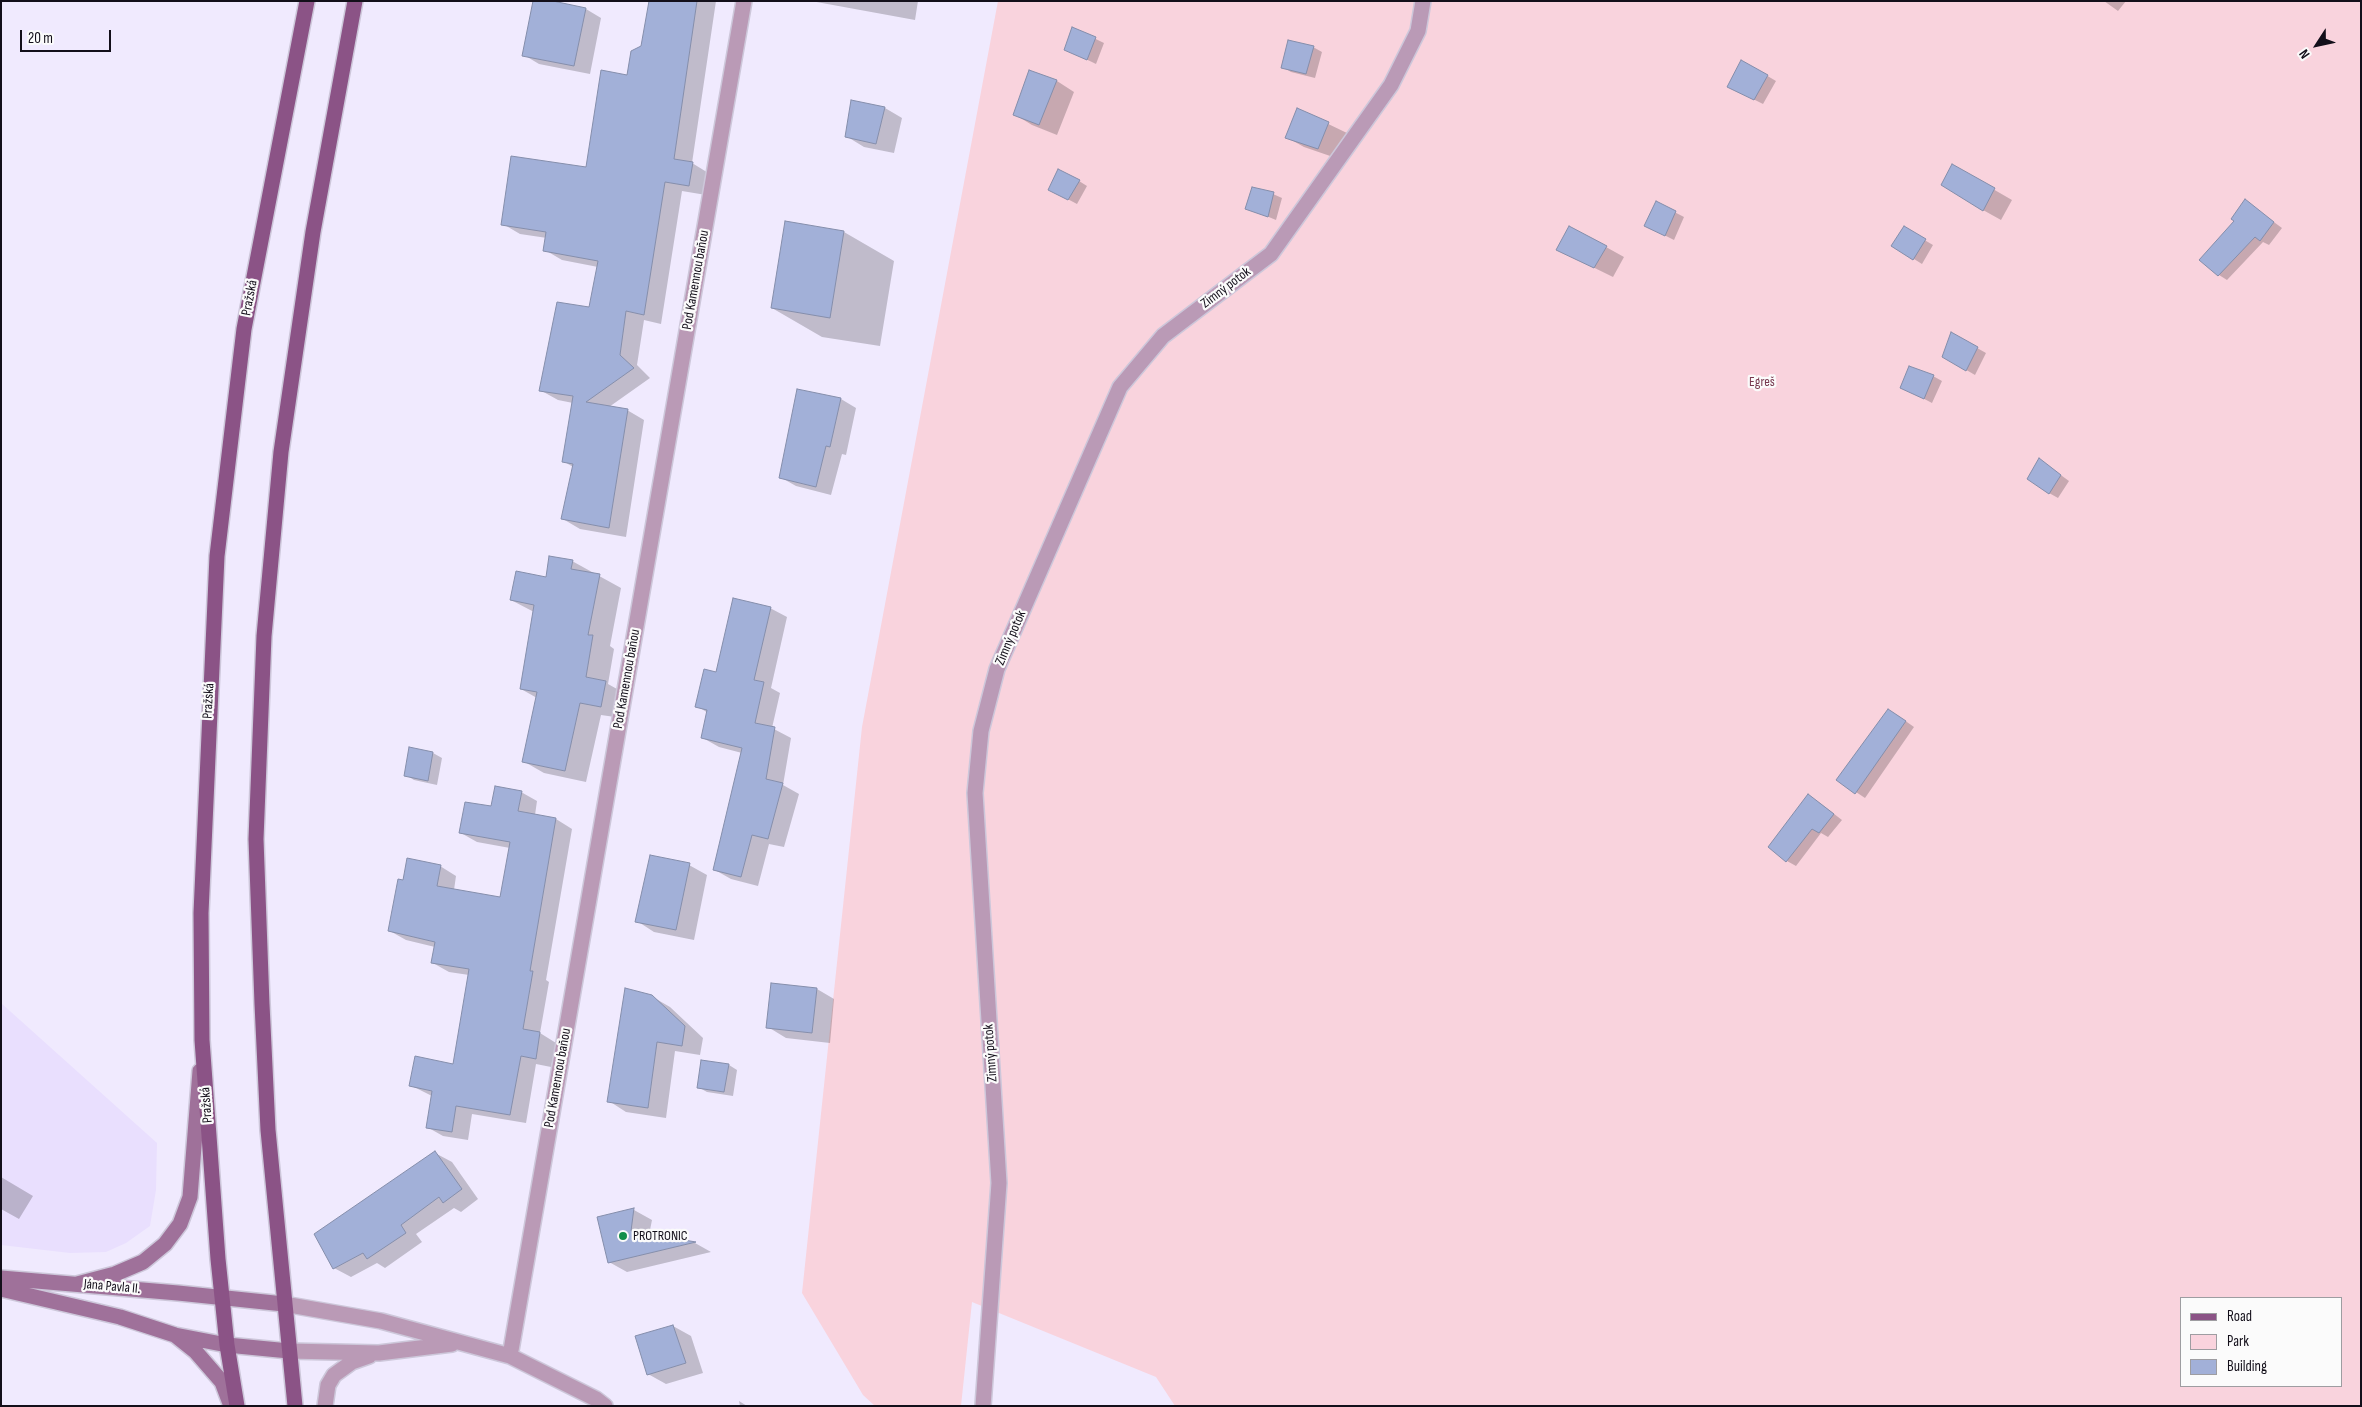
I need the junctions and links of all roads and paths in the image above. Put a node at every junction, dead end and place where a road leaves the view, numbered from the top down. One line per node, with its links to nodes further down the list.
1 (307, 1): 5 (main road, Pražská)
2 (355, 1): 10 (main road)
3 (744, 1): 16 (street, Pod Kamennou baňou)
4 (1423, 1): 22 (street, Zimný potok)
5 (202, 1040): 7 (street); 9 (main road, Pražská)
6 (1, 1278): 7 (street, Jána Pavla II.)
7 (77, 1284): 9 (street, Jána Pavla II.)
8 (1, 1289): 11 (street, Jána Pavla II.)
9 (223, 1299): 10 (street, Jána Pavla II.); 13 (main road, Pražská)
10 (284, 1304): 12 (street); 14 (main road)
11 (175, 1336): 13 (street); 17 (street)
12 (461, 1343): 15 (street); 16 (street)
13 (226, 1345): 14 (street); 18 (main road, Pražská)
14 (289, 1351): 15 (street); 19 (main road)
15 (379, 1353): 20 (street)
16 (510, 1356): 21 (street)
17 (232, 1406)
18 (237, 1406)
19 (295, 1406)
20 (325, 1406)
21 (605, 1406)
22 (983, 1406)

